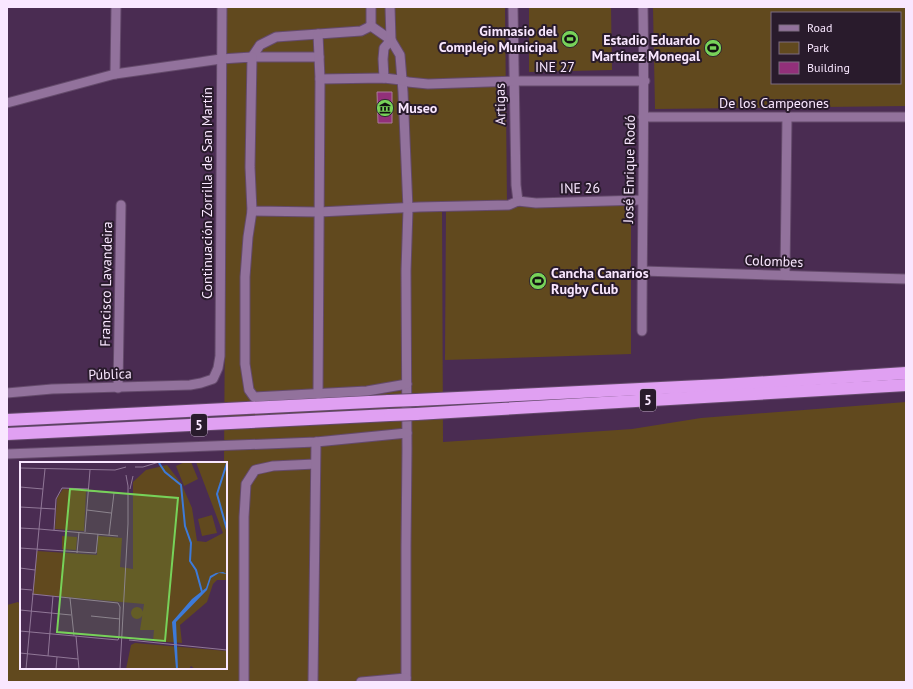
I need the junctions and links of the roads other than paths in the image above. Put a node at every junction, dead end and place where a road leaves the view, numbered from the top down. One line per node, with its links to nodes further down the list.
1 (116, 7): 13 (street)
2 (222, 7): 12 (street, Continuación Zorrilla de San Martín)
3 (371, 7): 7 (street)
4 (390, 7): 9 (street)
5 (513, 7): 17 (street, Artigas)
6 (643, 7): 18 (street, José Enrique Rodó)
7 (371, 26): 8 (street); 9 (street)
8 (318, 34): 10 (street); 11 (street)
9 (391, 40): 14 (street); 16 (street)
10 (319, 56): 11 (street); 15 (street)
11 (252, 58): 12 (street); 27 (street)
12 (221, 59): 13 (street); 34 (street, Continuación Zorrilla de San Martín)
13 (115, 74): 19 (street)
14 (384, 78): 15 (street, INE 27); 16 (street, INE 27)
15 (320, 79): 28 (street)
16 (401, 80): 17 (street, INE 27); 26 (street)
17 (514, 81): 18 (street, INE 27); 24 (street, Artigas)
18 (644, 81): 20 (street, José Enrique Rodó)
19 (7, 103)
20 (643, 117): 21 (street, De los Campeones); 23 (street, José Enrique Rodó)
21 (787, 117): 22 (street, De los Campeones); 30 (street)
22 (906, 117)
23 (642, 200): 24 (street, INE 26); 29 (street, José Enrique Rodó)
24 (518, 201): 26 (street, INE 26)
25 (121, 205): 37 (street, Francisco Lavandeira)
26 (408, 209): 28 (street, INE 26); 35 (street)
27 (252, 211): 28 (street, INE 26); 39 (street)
28 (319, 212): 39 (street)
29 (642, 271): 30 (street, Colombes); 32 (street, José Enrique Rodó)
30 (784, 275): 31 (street, Colombes)
31 (906, 279)
32 (642, 331)
33 (906, 373): 40 (highway, 5, bridge)
34 (213, 379): 37 (street, Pública)
35 (406, 384): 39 (street); 41 (street)
36 (906, 385): 42 (highway, 5, bridge)
37 (118, 388): 38 (street, Pública)
38 (7, 393)
39 (318, 394)
40 (7, 420)
41 (407, 433): 43 (street); 46 (street)
42 (7, 434)
43 (316, 442): 44 (street); 45 (street)
44 (7, 454)
45 (315, 464): 47 (street); 48 (street)
46 (406, 680): 49 (street)
47 (244, 682)
48 (312, 682)
49 (361, 682)

